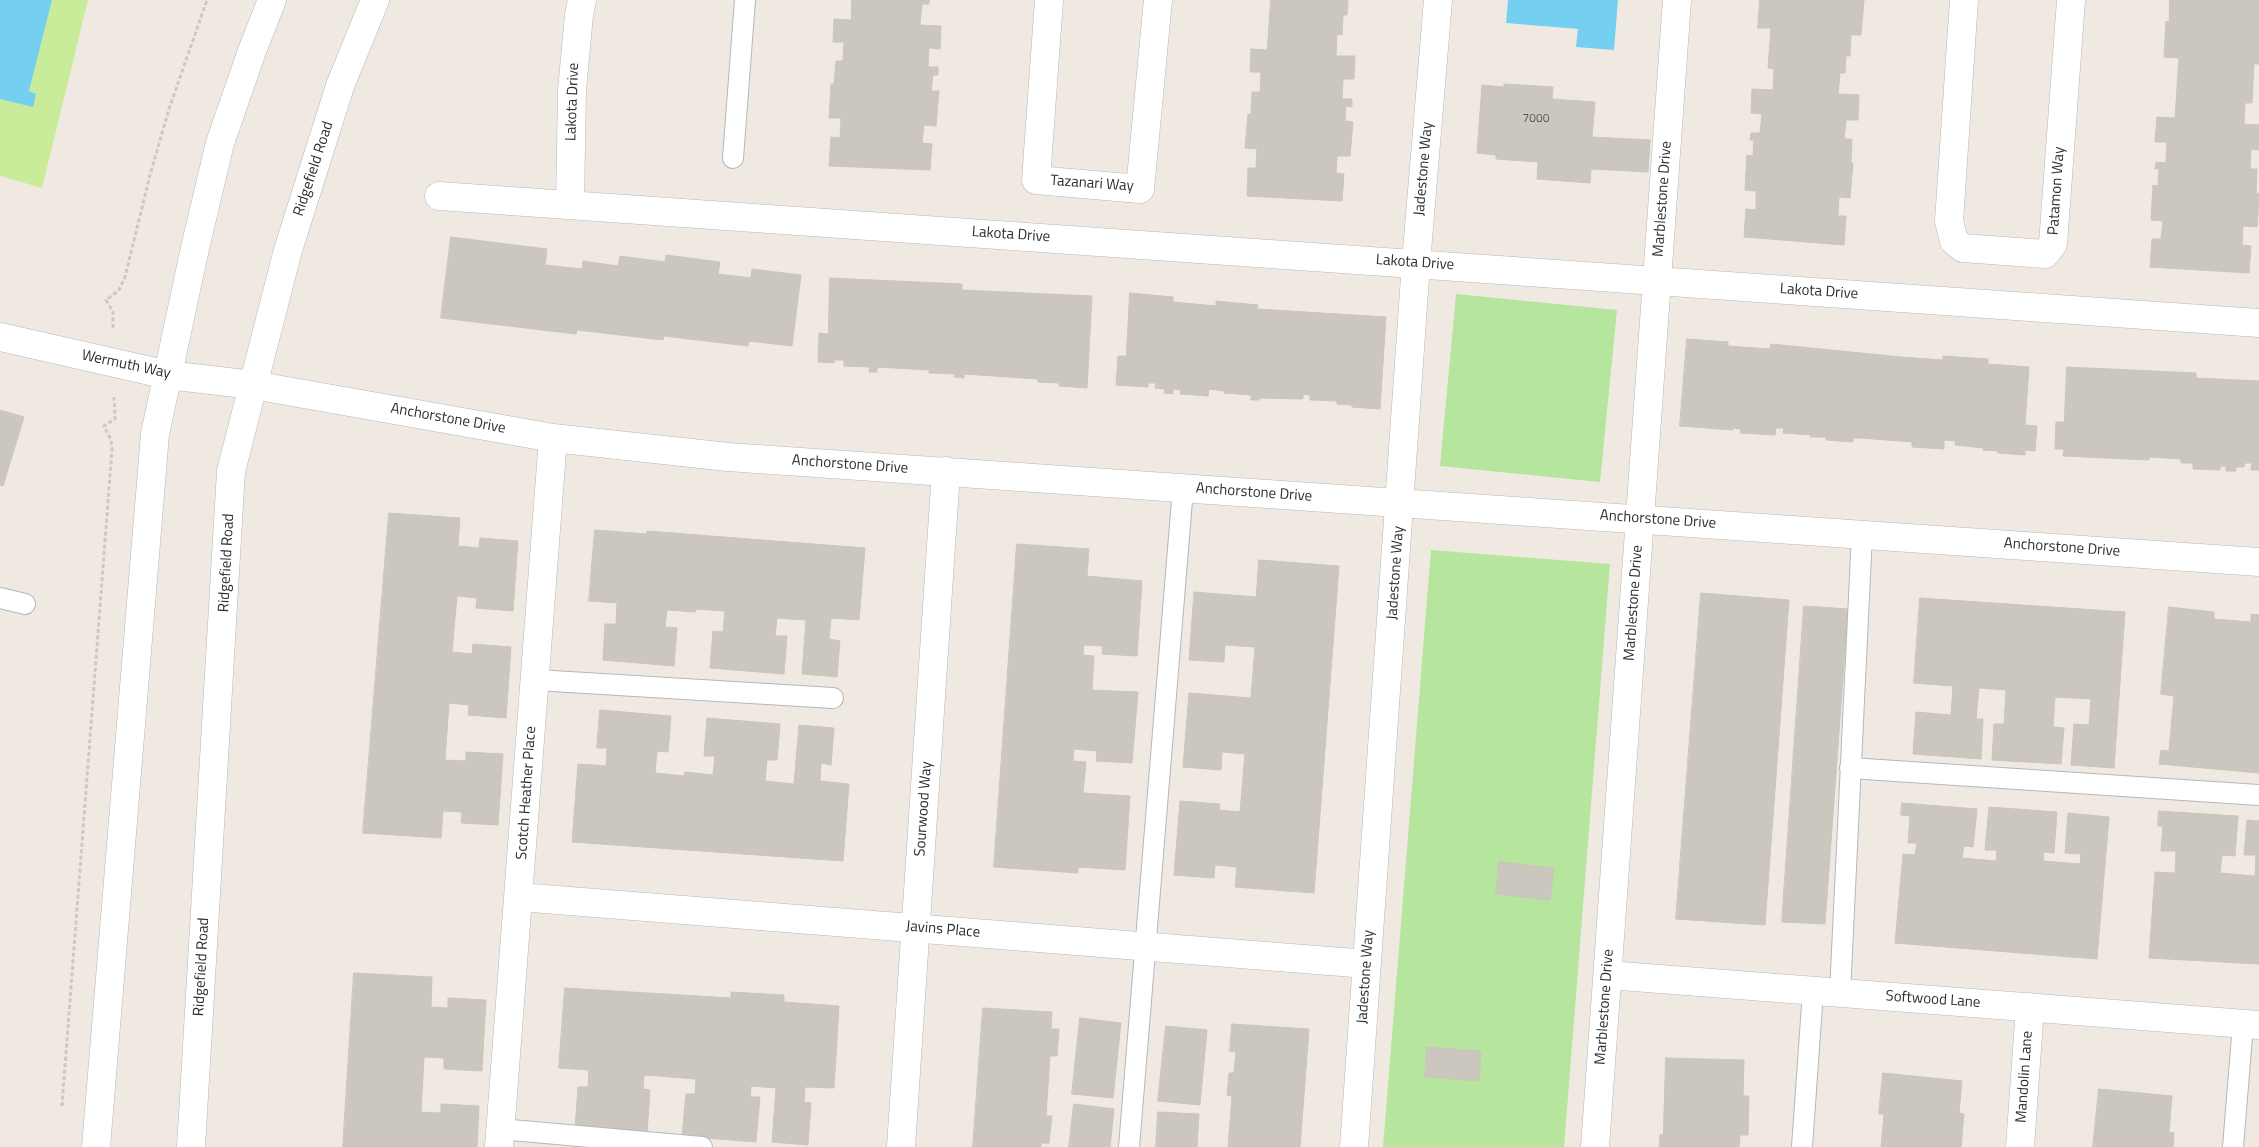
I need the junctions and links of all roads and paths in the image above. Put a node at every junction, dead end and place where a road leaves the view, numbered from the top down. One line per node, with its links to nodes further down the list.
1 (206, 0): 17 (path)
2 (272, 0): 20 (street)
3 (374, 0): 21 (street, Ridgefield Road)
4 (582, 0): 14 (street, Lakota Drive)
5 (745, 0): 12 (lane)
6 (1049, 0): 7 (street, Tazanari Way)
7 (1158, 0)
8 (1438, 0): 15 (street, Jadestone Way)
9 (1678, 0): 16 (street, Marblestone Drive)
10 (1964, 0): 11 (street, Patamon Way)
11 (2071, 0)
12 (733, 158)
13 (439, 196): 14 (street, Lakota Drive)
14 (570, 204): 15 (street, Lakota Drive)
15 (1416, 264): 16 (street, Lakota Drive); 26 (street, Jadestone Way)
16 (1657, 281): 18 (street, Lakota Drive); 27 (street, Marblestone Drive)
17 (113, 312)
18 (2259, 323)
19 (0, 337): 20 (street, Wermuth Way)
20 (168, 375): 21 (street, Wermuth Way); 47 (street)
21 (253, 385): 23 (street, Anchorstone Drive); 48 (street, Ridgefield Road)
22 (115, 419): 45 (path)
23 (553, 438): 24 (street, Anchorstone Drive); 32 (street, Scotch Heather Place)
24 (946, 472): 25 (street, Anchorstone Drive); 37 (street, Sourwood Way)
25 (1183, 488): 26 (street, Anchorstone Drive); 38 (lane)
26 (1401, 502): 27 (street, Anchorstone Drive); 39 (street, Jadestone Way)
27 (1640, 519): 28 (street, Anchorstone Drive); 40 (street, Marblestone Drive)
28 (1862, 534): 29 (street, Anchorstone Drive); 34 (lane)
29 (2259, 562)
30 (0, 598): 31 (lane)
31 (25, 604)
32 (536, 680): 33 (lane); 36 (street, Scotch Heather Place)
33 (833, 698)
34 (1850, 768): 35 (lane); 42 (lane)
35 (2259, 795)
36 (518, 897): 37 (street, Javins Place); 46 (street, Scotch Heather Place)
37 (916, 928): 38 (street, Javins Place); 50 (street, Sourwood Way)
38 (1144, 946): 39 (street, Javins Place); 51 (lane)
39 (1367, 964): 52 (street, Jadestone Way)
40 (1608, 974): 41 (street, Softwood Lane); 53 (street, Marblestone Drive)
41 (1813, 990): 42 (street, Softwood Lane); 54 (lane)
42 (1840, 993): 43 (street, Softwood Lane)
43 (2030, 1007): 44 (street, Softwood Lane); 55 (street, Mandolin Lane)
44 (2251, 1024): 56 (lane)
45 (62, 1108)
46 (500, 1138): 49 (lane)
47 (96, 1147)
48 (191, 1147)
49 (702, 1147)
50 (902, 1147)
51 (1128, 1147)
52 (1354, 1147)
53 (1595, 1147)
54 (1802, 1147)
55 (2020, 1147)
56 (2233, 1147)

